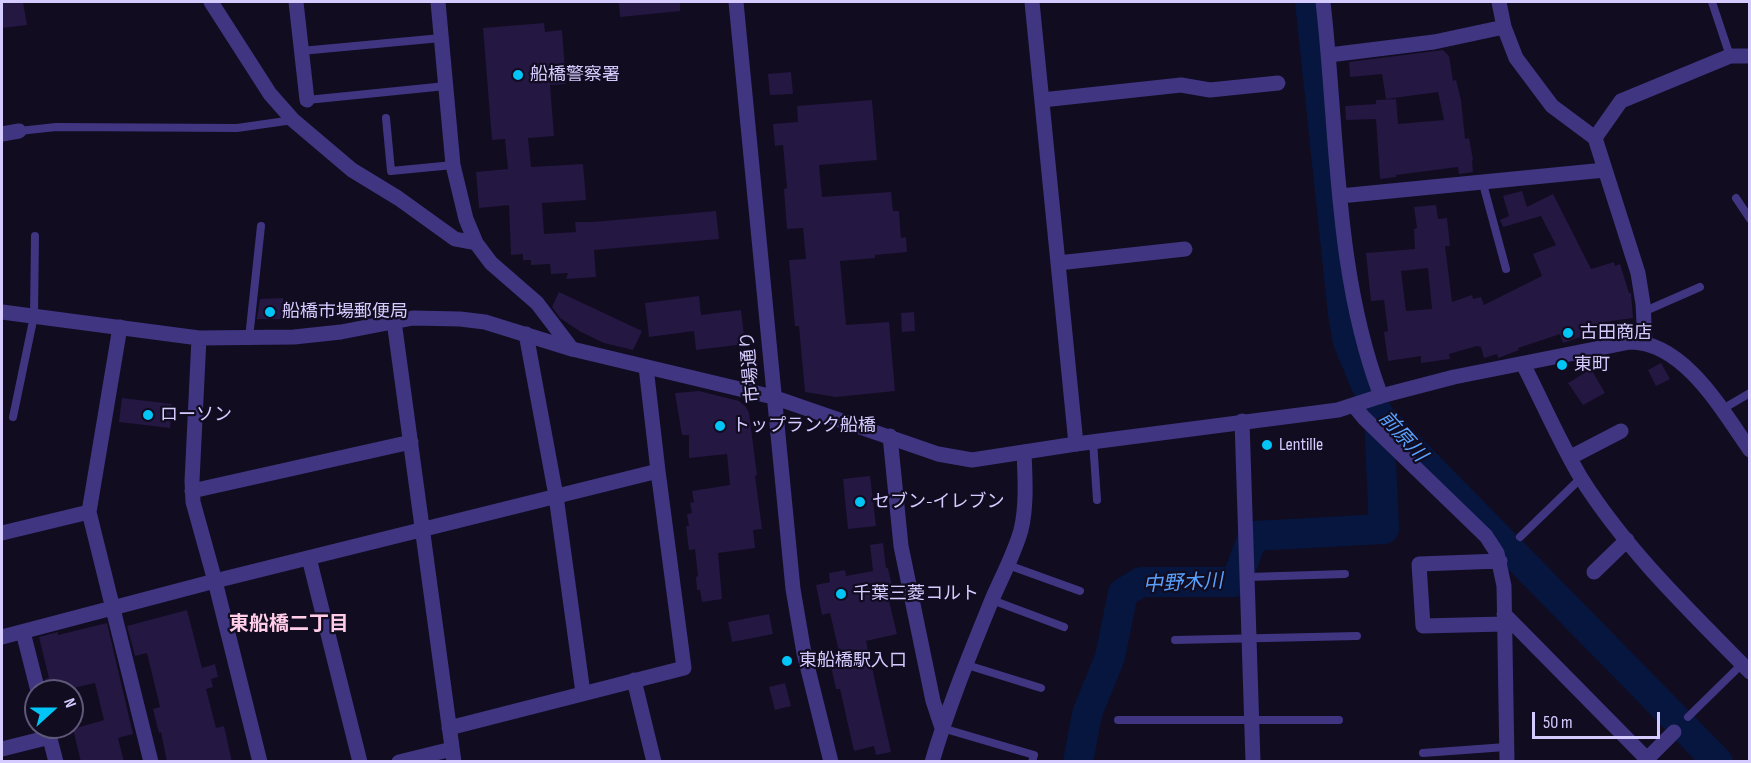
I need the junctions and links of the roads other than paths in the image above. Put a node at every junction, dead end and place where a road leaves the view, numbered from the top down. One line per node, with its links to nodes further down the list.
1 (211, 2): 20 (street)
2 (296, 2): 11 (street)
3 (438, 2): 10 (street)
4 (736, 2): 50 (street, 市場通り)
5 (1032, 2): 18 (street)
6 (1323, 2): 12 (street)
7 (1499, 2): 9 (street)
8 (1712, 2): 13 (lane)
9 (1504, 27): 12 (street); 23 (street)
10 (441, 38): 11 (lane); 16 (street)
11 (302, 51): 17 (street)
12 (1329, 55): 27 (street)
13 (1730, 56): 14 (street); 23 (street)
14 (1749, 56)
15 (1278, 83): 18 (street)
16 (446, 86): 17 (lane); 24 (street)
17 (306, 100)
18 (1042, 100): 34 (street)
19 (386, 118): 24 (lane)
20 (293, 120): 21 (lane); 32 (street)
21 (20, 131): 22 (street)
22 (2, 134)
23 (1595, 138): 25 (street)
24 (453, 165): 32 (street)
25 (1605, 170): 26 (street); 38 (street)
26 (1483, 183): 27 (street); 35 (lane)
27 (1340, 196): 51 (street)
28 (1736, 198): 29 (lane)
29 (1749, 219)
30 (261, 226): 44 (lane)
31 (35, 236): 39 (lane)
32 (476, 243): 46 (street)
33 (1185, 249): 34 (street)
34 (1058, 263): 60 (street)
35 (1506, 269)
36 (1700, 287): 38 (lane)
37 (2, 312): 39 (street)
38 (1644, 312): 45 (street)
39 (34, 316): 41 (street); 54 (lane)
40 (394, 321): 42 (street); 44 (street); 59 (street)
41 (120, 327): 43 (street); 69 (street)
42 (526, 334): 46 (street); 67 (street)
43 (199, 338): 44 (street); 66 (street)
44 (249, 338)
45 (1646, 342): 47 (street); 53 (street)
46 (572, 350): 48 (street)
47 (1523, 364): 51 (street); 63 (street)
48 (646, 367): 50 (street); 64 (street)
49 (1749, 393): 53 (lane)
50 (773, 397): 57 (street); 117 (street, 市場通り)
51 (1379, 397): 52 (street)
52 (1357, 404): 55 (street); 75 (street)
53 (1721, 410): 61 (street)
54 (13, 417)
55 (1242, 421): 58 (street); 79 (street)
56 (1621, 431): 63 (street)
57 (890, 436): 62 (street); 102 (street)
58 (1093, 441): 60 (street); 68 (lane)
59 (411, 442): 66 (street); 70 (street)
60 (1076, 444): 62 (street)
61 (1749, 450)
62 (1024, 452): 76 (street)
63 (1570, 457): 65 (street)
64 (658, 471): 67 (street); 94 (street)
65 (1581, 477): 72 (lane); 73 (street)
66 (192, 491): 80 (street)
67 (556, 496): 70 (street); 96 (street)
68 (1097, 500)
69 (89, 512): 71 (street); 83 (street)
70 (422, 530): 74 (street); 101 (street)
71 (2, 533)
72 (1520, 537)
73 (1627, 540): 77 (street); 92 (street)
74 (309, 558): 80 (street); 114 (street)
75 (1500, 561): 84 (street); 84 (street)
76 (1008, 565): 81 (lane); 82 (street)
77 (1594, 572)
78 (1346, 574): 79 (lane)
79 (1248, 577): 89 (street)
80 (215, 581): 83 (street); 113 (street)
81 (1080, 591)
82 (992, 600): 85 (lane); 91 (street)
83 (114, 608): 86 (street); 112 (street)
84 (1504, 619): 108 (street); 110 (street)
85 (1064, 627)
86 (23, 632): 88 (street); 93 (street)
87 (1357, 636): 89 (lane)
88 (2, 638)
89 (1250, 639): 90 (lane); 99 (street)
90 (1175, 640)
91 (967, 665): 95 (lane); 102 (street)
92 (1746, 668): 97 (lane)
93 (35, 679)
94 (634, 680): 96 (street); 116 (street)
95 (1041, 688)
96 (583, 693): 101 (street)
97 (1688, 717)
98 (1118, 720): 99 (lane)
99 (1251, 720): 100 (lane); 120 (street)
100 (1339, 720)
101 (448, 728): 109 (street)
102 (942, 728): 118 (street); 119 (lane)
103 (1674, 732): 110 (street)
104 (29, 739): 106 (street)
105 (50, 739): 111 (street)
106 (2, 749)
107 (1423, 753): 108 (lane)
108 (1507, 754)
109 (453, 755): 115 (street)
110 (1645, 760)
111 (56, 762)
112 (151, 762)
113 (260, 762)
114 (360, 762)
115 (399, 762)
116 (654, 762)
117 (831, 762)
118 (932, 762)
119 (1032, 762)
120 (1253, 762)

